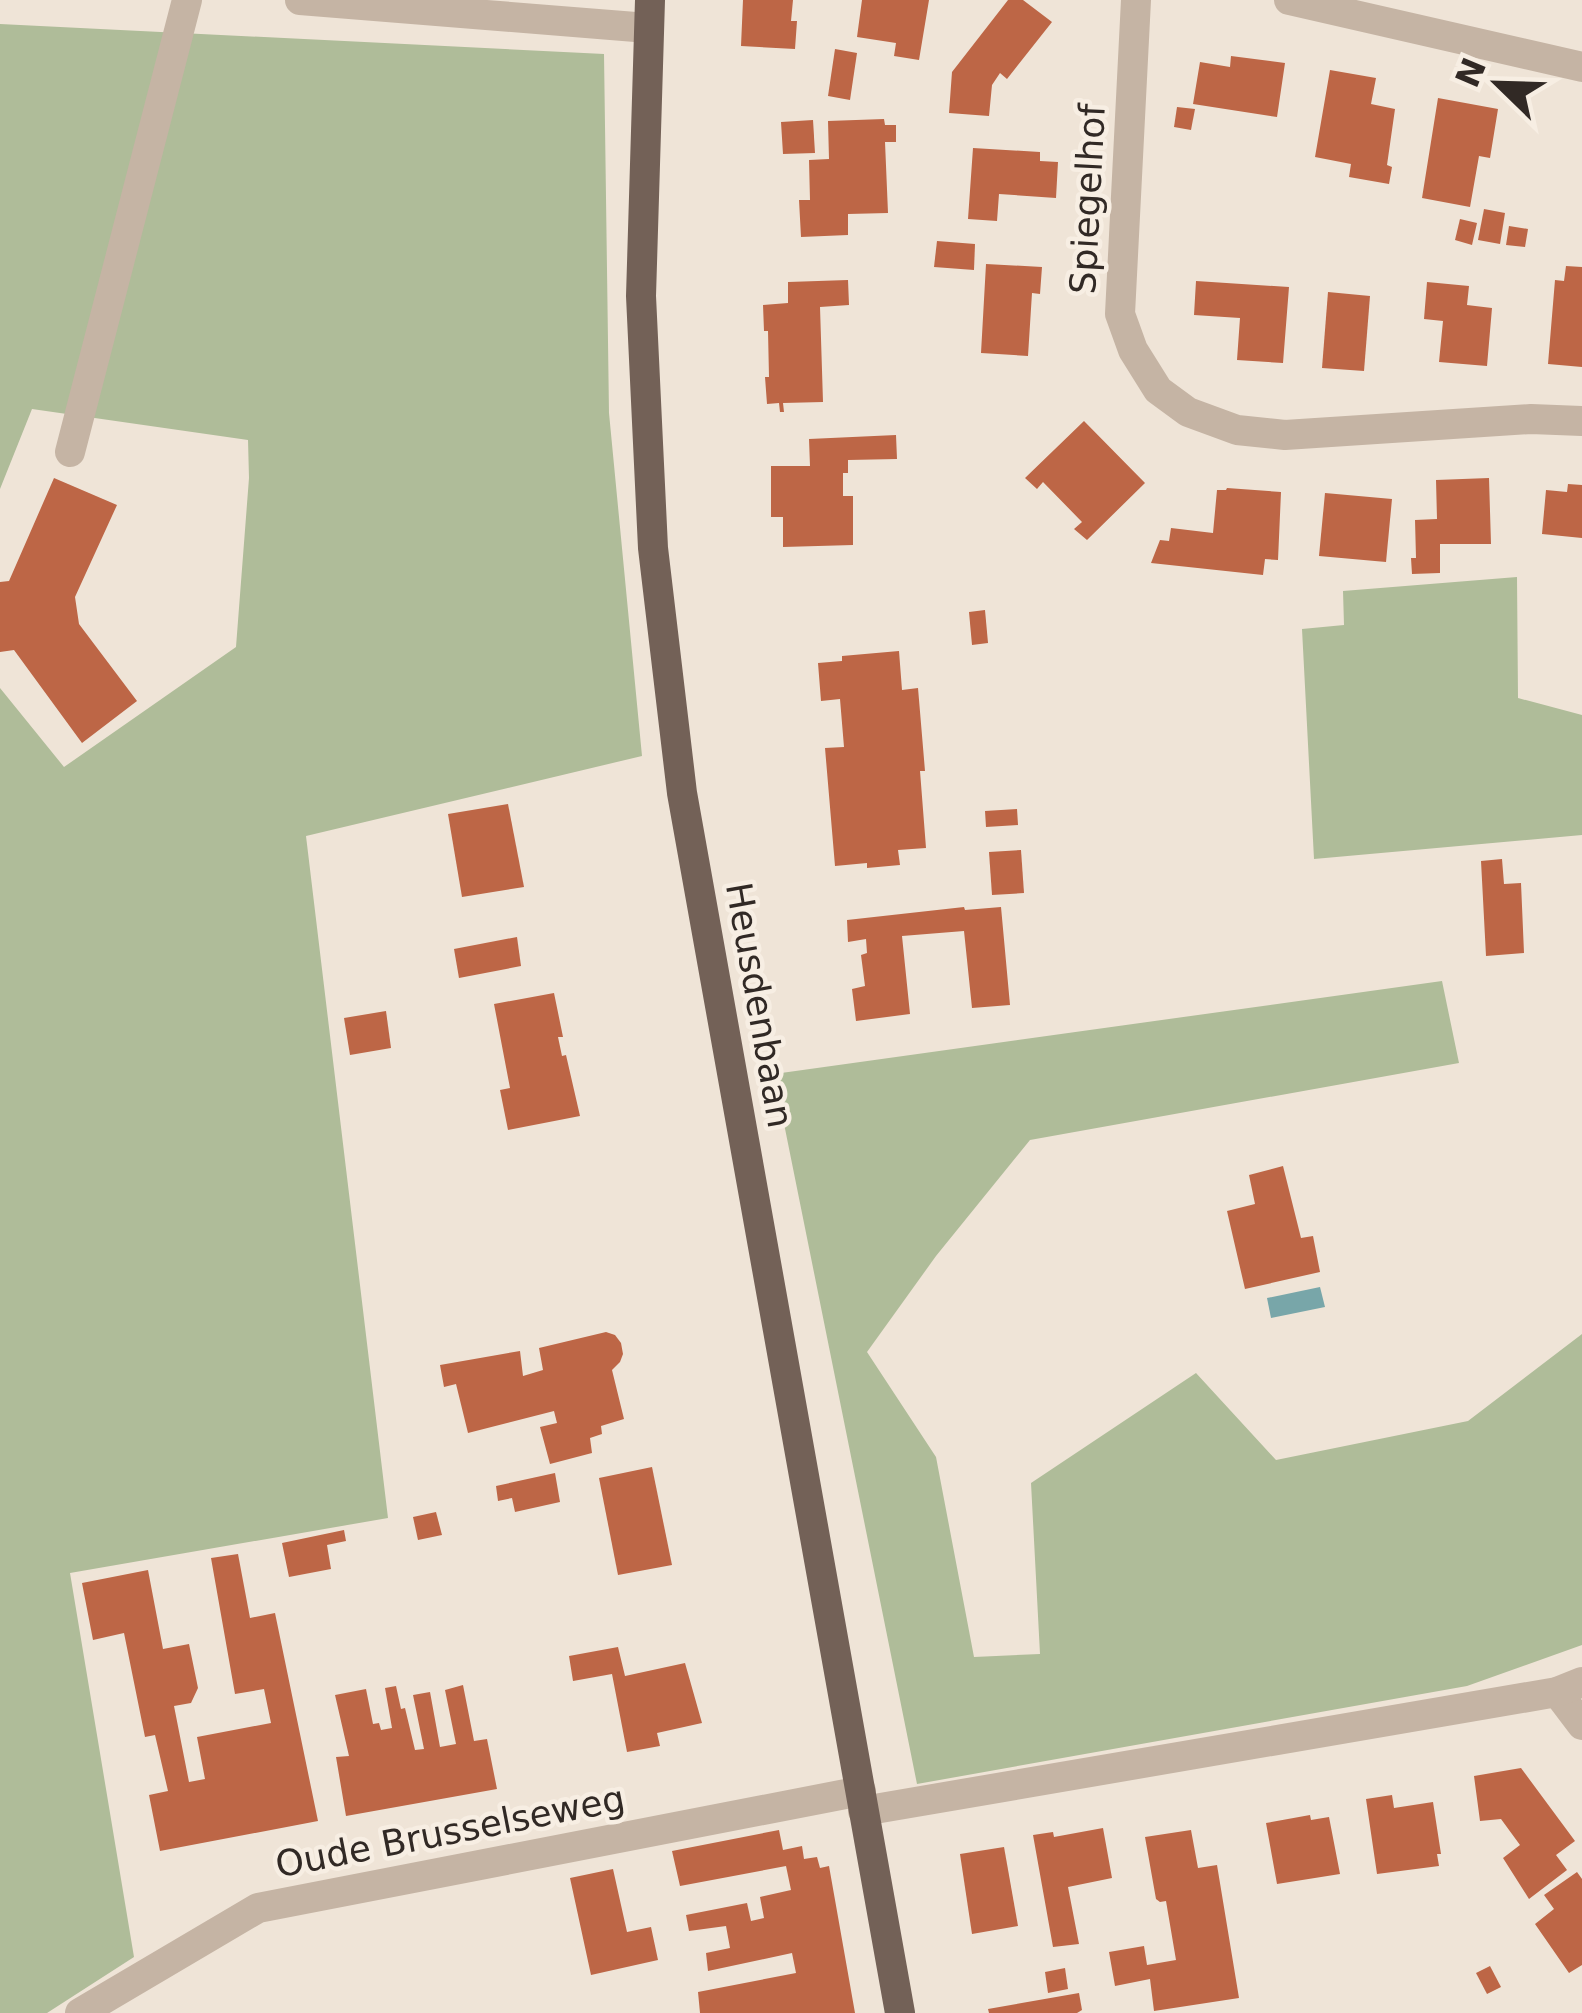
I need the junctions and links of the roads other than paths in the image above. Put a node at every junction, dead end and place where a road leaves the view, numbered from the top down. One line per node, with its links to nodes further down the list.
1 (187, 0): 8 (street)
2 (300, 0): 5 (street)
3 (1136, 0): 7 (street, Spiegelhof)
4 (1288, 0): 6 (street)
5 (649, 14): 11 (main road, Heusdenbaan)
6 (1582, 67)
7 (1582, 421)
8 (70, 452)
9 (1570, 1687): 10 (street); 11 (street, Oude Brusselseweg)
10 (1582, 1725)
11 (862, 1801): 12 (street, Oude Brusselseweg); 13 (main road, Heusdenbaan)
12 (80, 2013)
13 (900, 2013)

